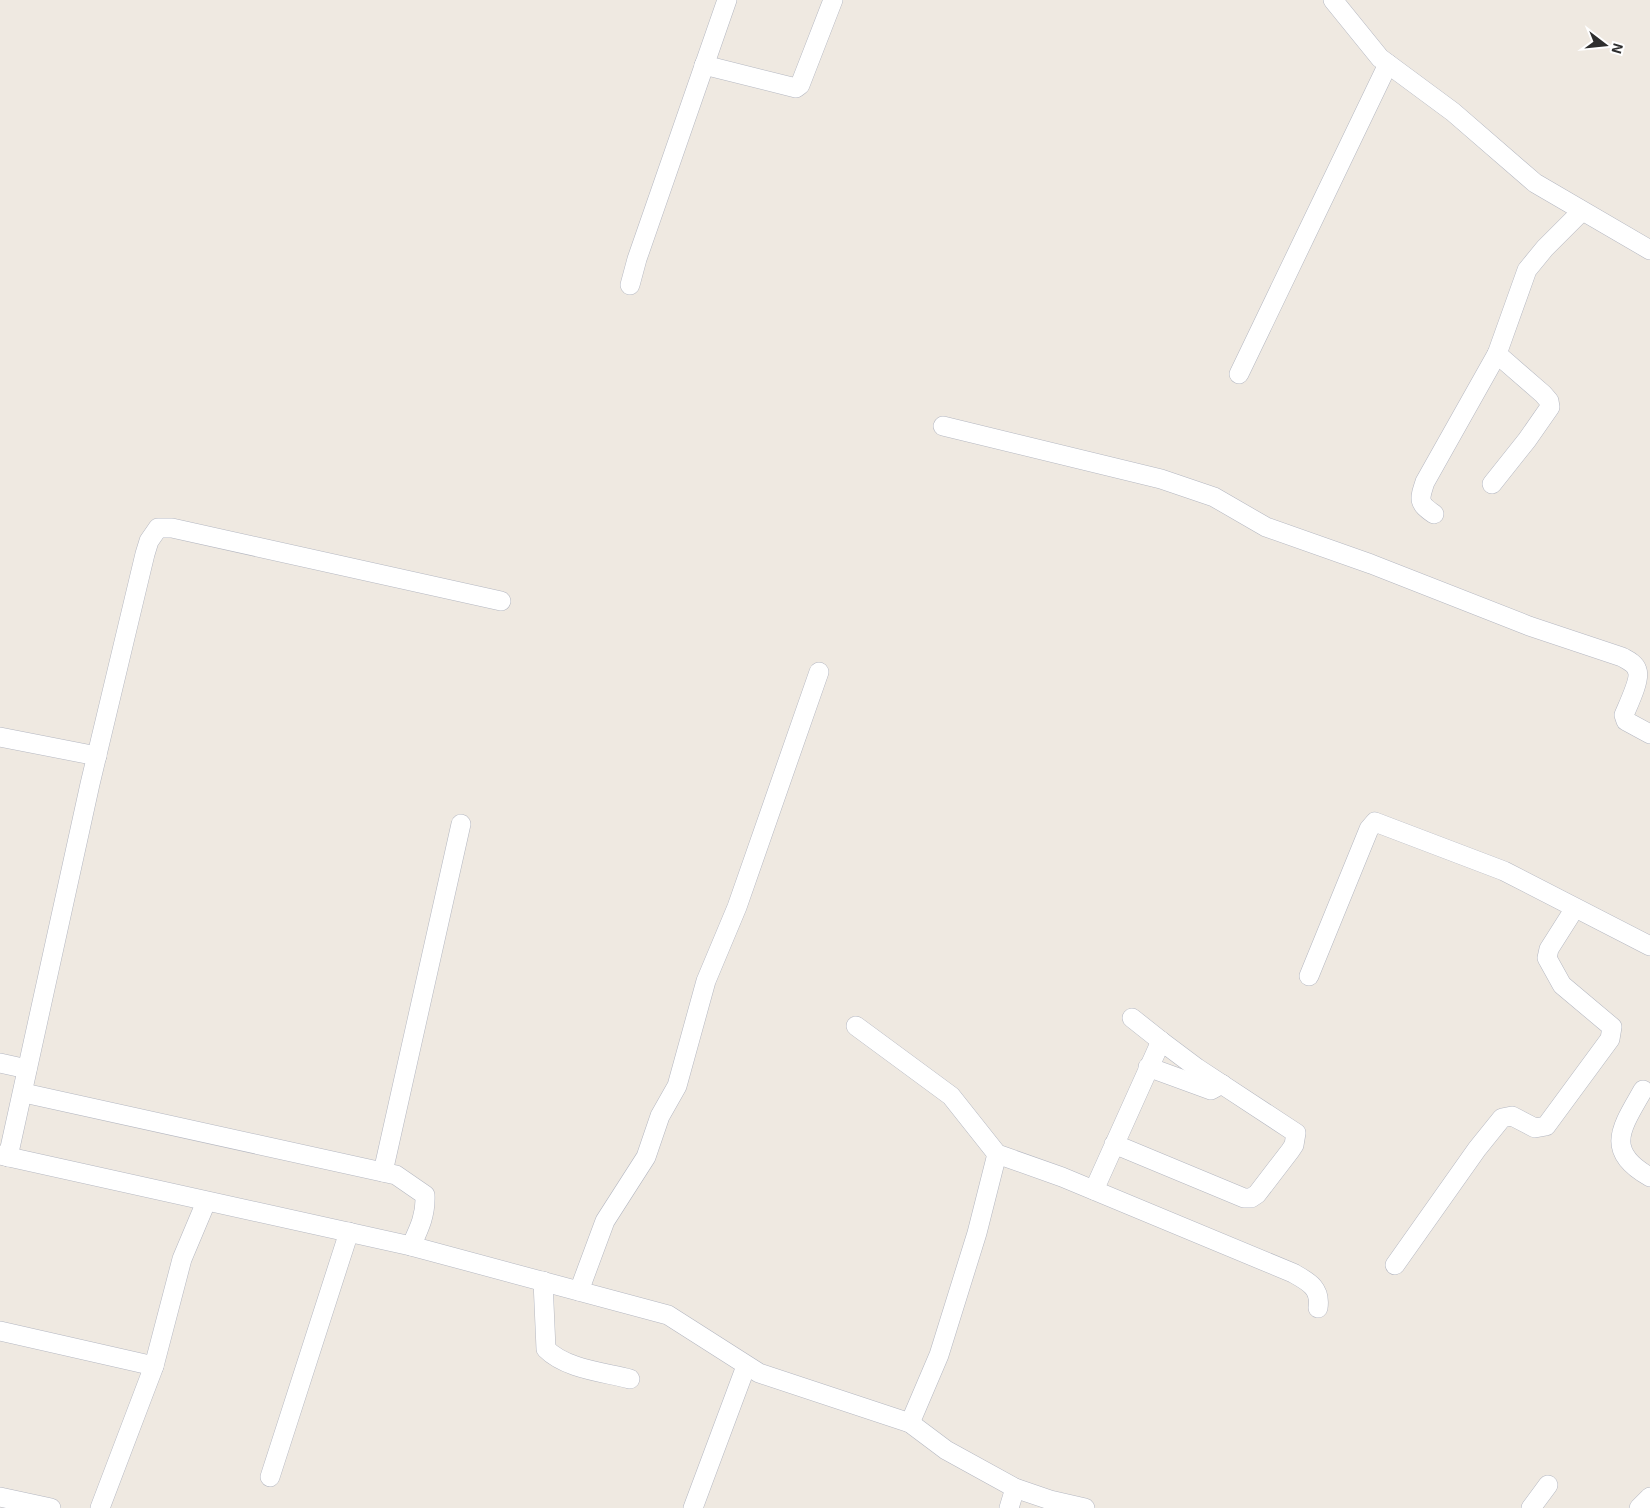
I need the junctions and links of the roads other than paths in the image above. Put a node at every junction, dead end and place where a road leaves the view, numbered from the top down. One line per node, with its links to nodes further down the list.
1 (727, 0): 5 (street)
2 (833, 0): 5 (street)
3 (1333, 0): 4 (street)
4 (1388, 64): 6 (street); 10 (street)
5 (704, 65): 8 (street)
6 (1582, 211): 7 (street); 9 (street)
7 (1650, 250)
8 (630, 285)
9 (1498, 354): 12 (street); 13 (street)
10 (1239, 374)
11 (943, 426): 16 (street)
12 (1492, 484)
13 (1434, 514)
14 (501, 601): 18 (street)
15 (819, 672): 43 (street)
16 (1650, 734)
17 (0, 737): 18 (street)
18 (97, 756): 28 (street)
19 (461, 824): 35 (street)
20 (1575, 908): 21 (street); 22 (street); 41 (street)
21 (1650, 946)
22 (1309, 976)
23 (1132, 1018): 25 (street)
24 (856, 1026): 33 (street)
25 (1161, 1041): 27 (street); 29 (street)
26 (0, 1063): 28 (street)
27 (1148, 1067): 29 (street); 32 (street)
28 (27, 1070): 31 (street)
29 (1222, 1084): 32 (street)
30 (1643, 1090): 36 (street)
31 (24, 1093): 34 (street); 35 (street)
32 (1114, 1144): 37 (street)
33 (997, 1154): 37 (street); 49 (street)
34 (4, 1156): 38 (street)
35 (383, 1172): 40 (street)
36 (1650, 1177)
37 (1094, 1190): 44 (street)
38 (206, 1202): 39 (street); 46 (street)
39 (349, 1232): 40 (street); 50 (street)
40 (411, 1246): 42 (street)
41 (1395, 1265)
42 (543, 1281): 43 (street); 48 (street)
43 (579, 1291): 47 (street)
44 (1318, 1308)
45 (0, 1330): 46 (street)
46 (154, 1366): 56 (street)
47 (746, 1366): 49 (street); 57 (street)
48 (630, 1379)
49 (910, 1422): 52 (street)
50 (270, 1477)
51 (1548, 1485): 60 (street)
52 (1015, 1488): 58 (street); 59 (street)
53 (0, 1496): 55 (street)
54 (1650, 1497): 61 (street)
55 (51, 1508)
56 (100, 1508)
57 (693, 1508)
58 (1009, 1508)
59 (1085, 1508)
60 (1531, 1508)
61 (1639, 1508)

